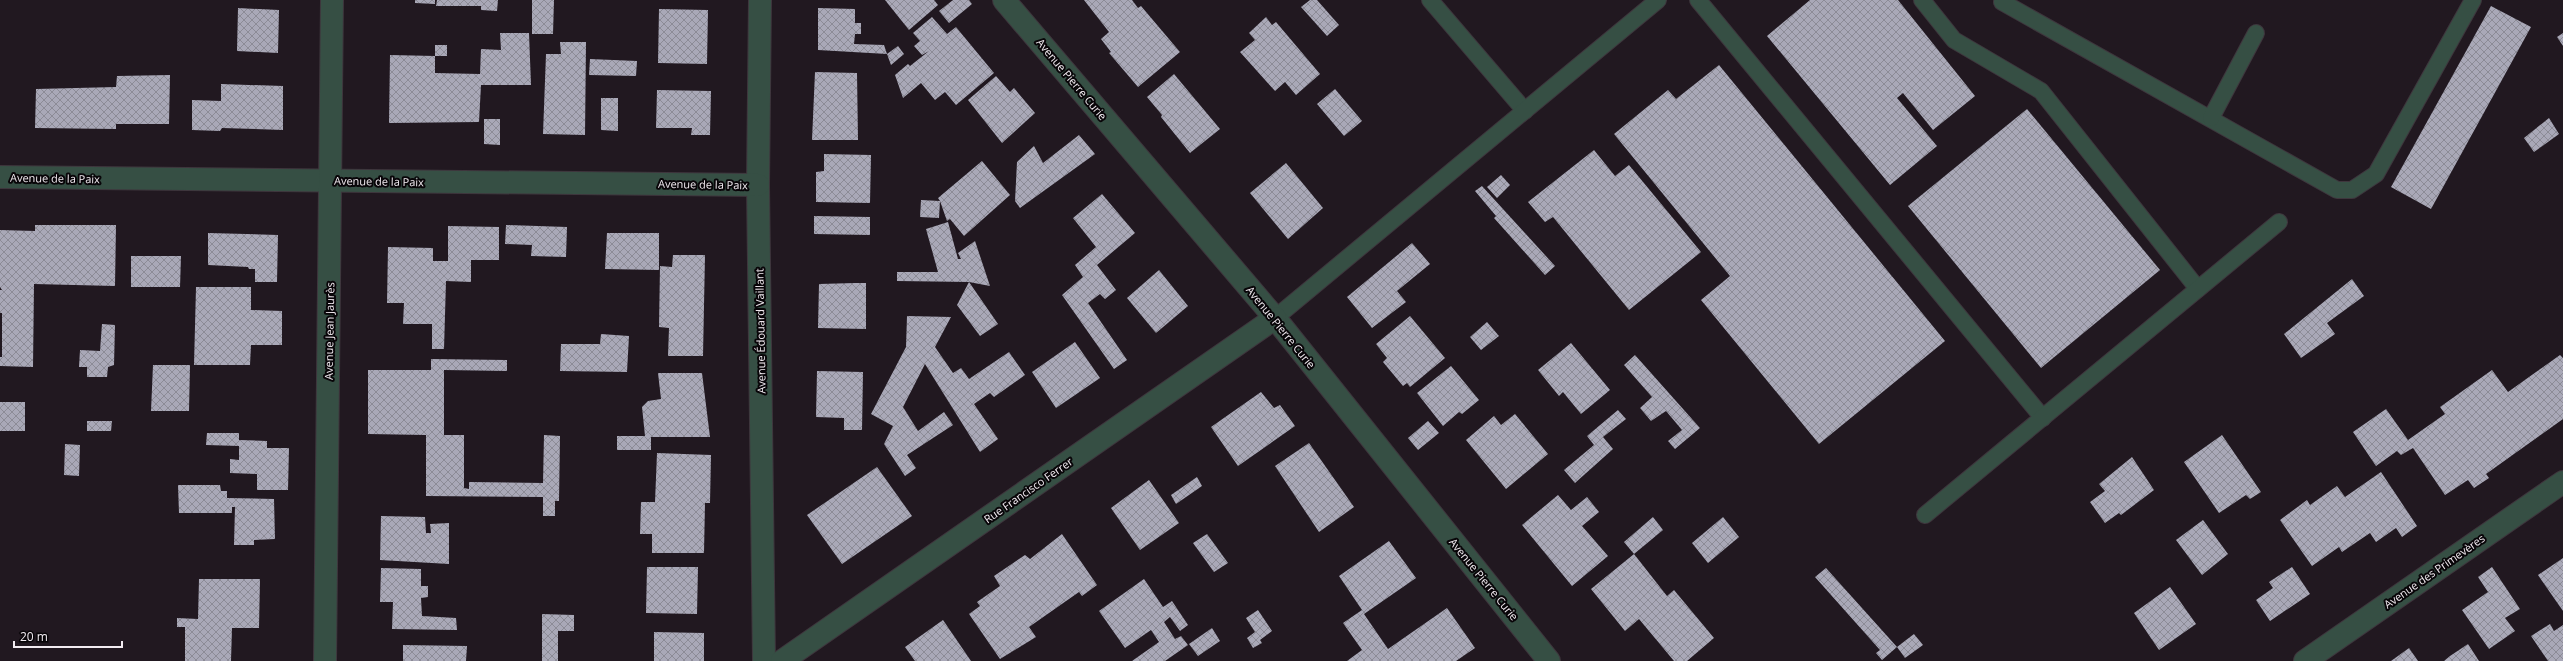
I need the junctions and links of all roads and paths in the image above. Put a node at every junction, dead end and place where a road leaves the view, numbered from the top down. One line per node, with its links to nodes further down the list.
1 (332, 0): 14 (street, Avenue Jean Jaurès)
2 (760, 0): 15 (street, Avenue Édouard Vaillant)
3 (1004, 0): 18 (street, Avenue Pierre Curie)
4 (1430, 0): 11 (lane)
5 (1658, 0): 11 (lane)
6 (1698, 0): 19 (lane)
7 (1922, 0): 17 (lane)
8 (2474, 0): 12 (lane)
9 (2002, 2): 12 (lane)
10 (2256, 33): 12 (lane)
11 (1525, 111): 18 (lane)
12 (2211, 118)
13 (0, 177): 14 (street, Avenue de la Paix)
14 (331, 180): 15 (street, Avenue de la Paix); 23 (street, Avenue Jean Jaurès)
15 (758, 185): 24 (street, Avenue Édouard Vaillant)
16 (2279, 222): 17 (lane)
17 (2198, 289): 19 (lane)
18 (1275, 318): 22 (street, Avenue Pierre Curie); 25 (street, Rue Francisco Ferrer)
19 (2043, 418): 21 (lane)
20 (2563, 482): 26 (street, Avenue des Primevères)
21 (1925, 516)
22 (1546, 660)
23 (325, 661)
24 (764, 661)
25 (782, 661)
26 (2305, 661)

